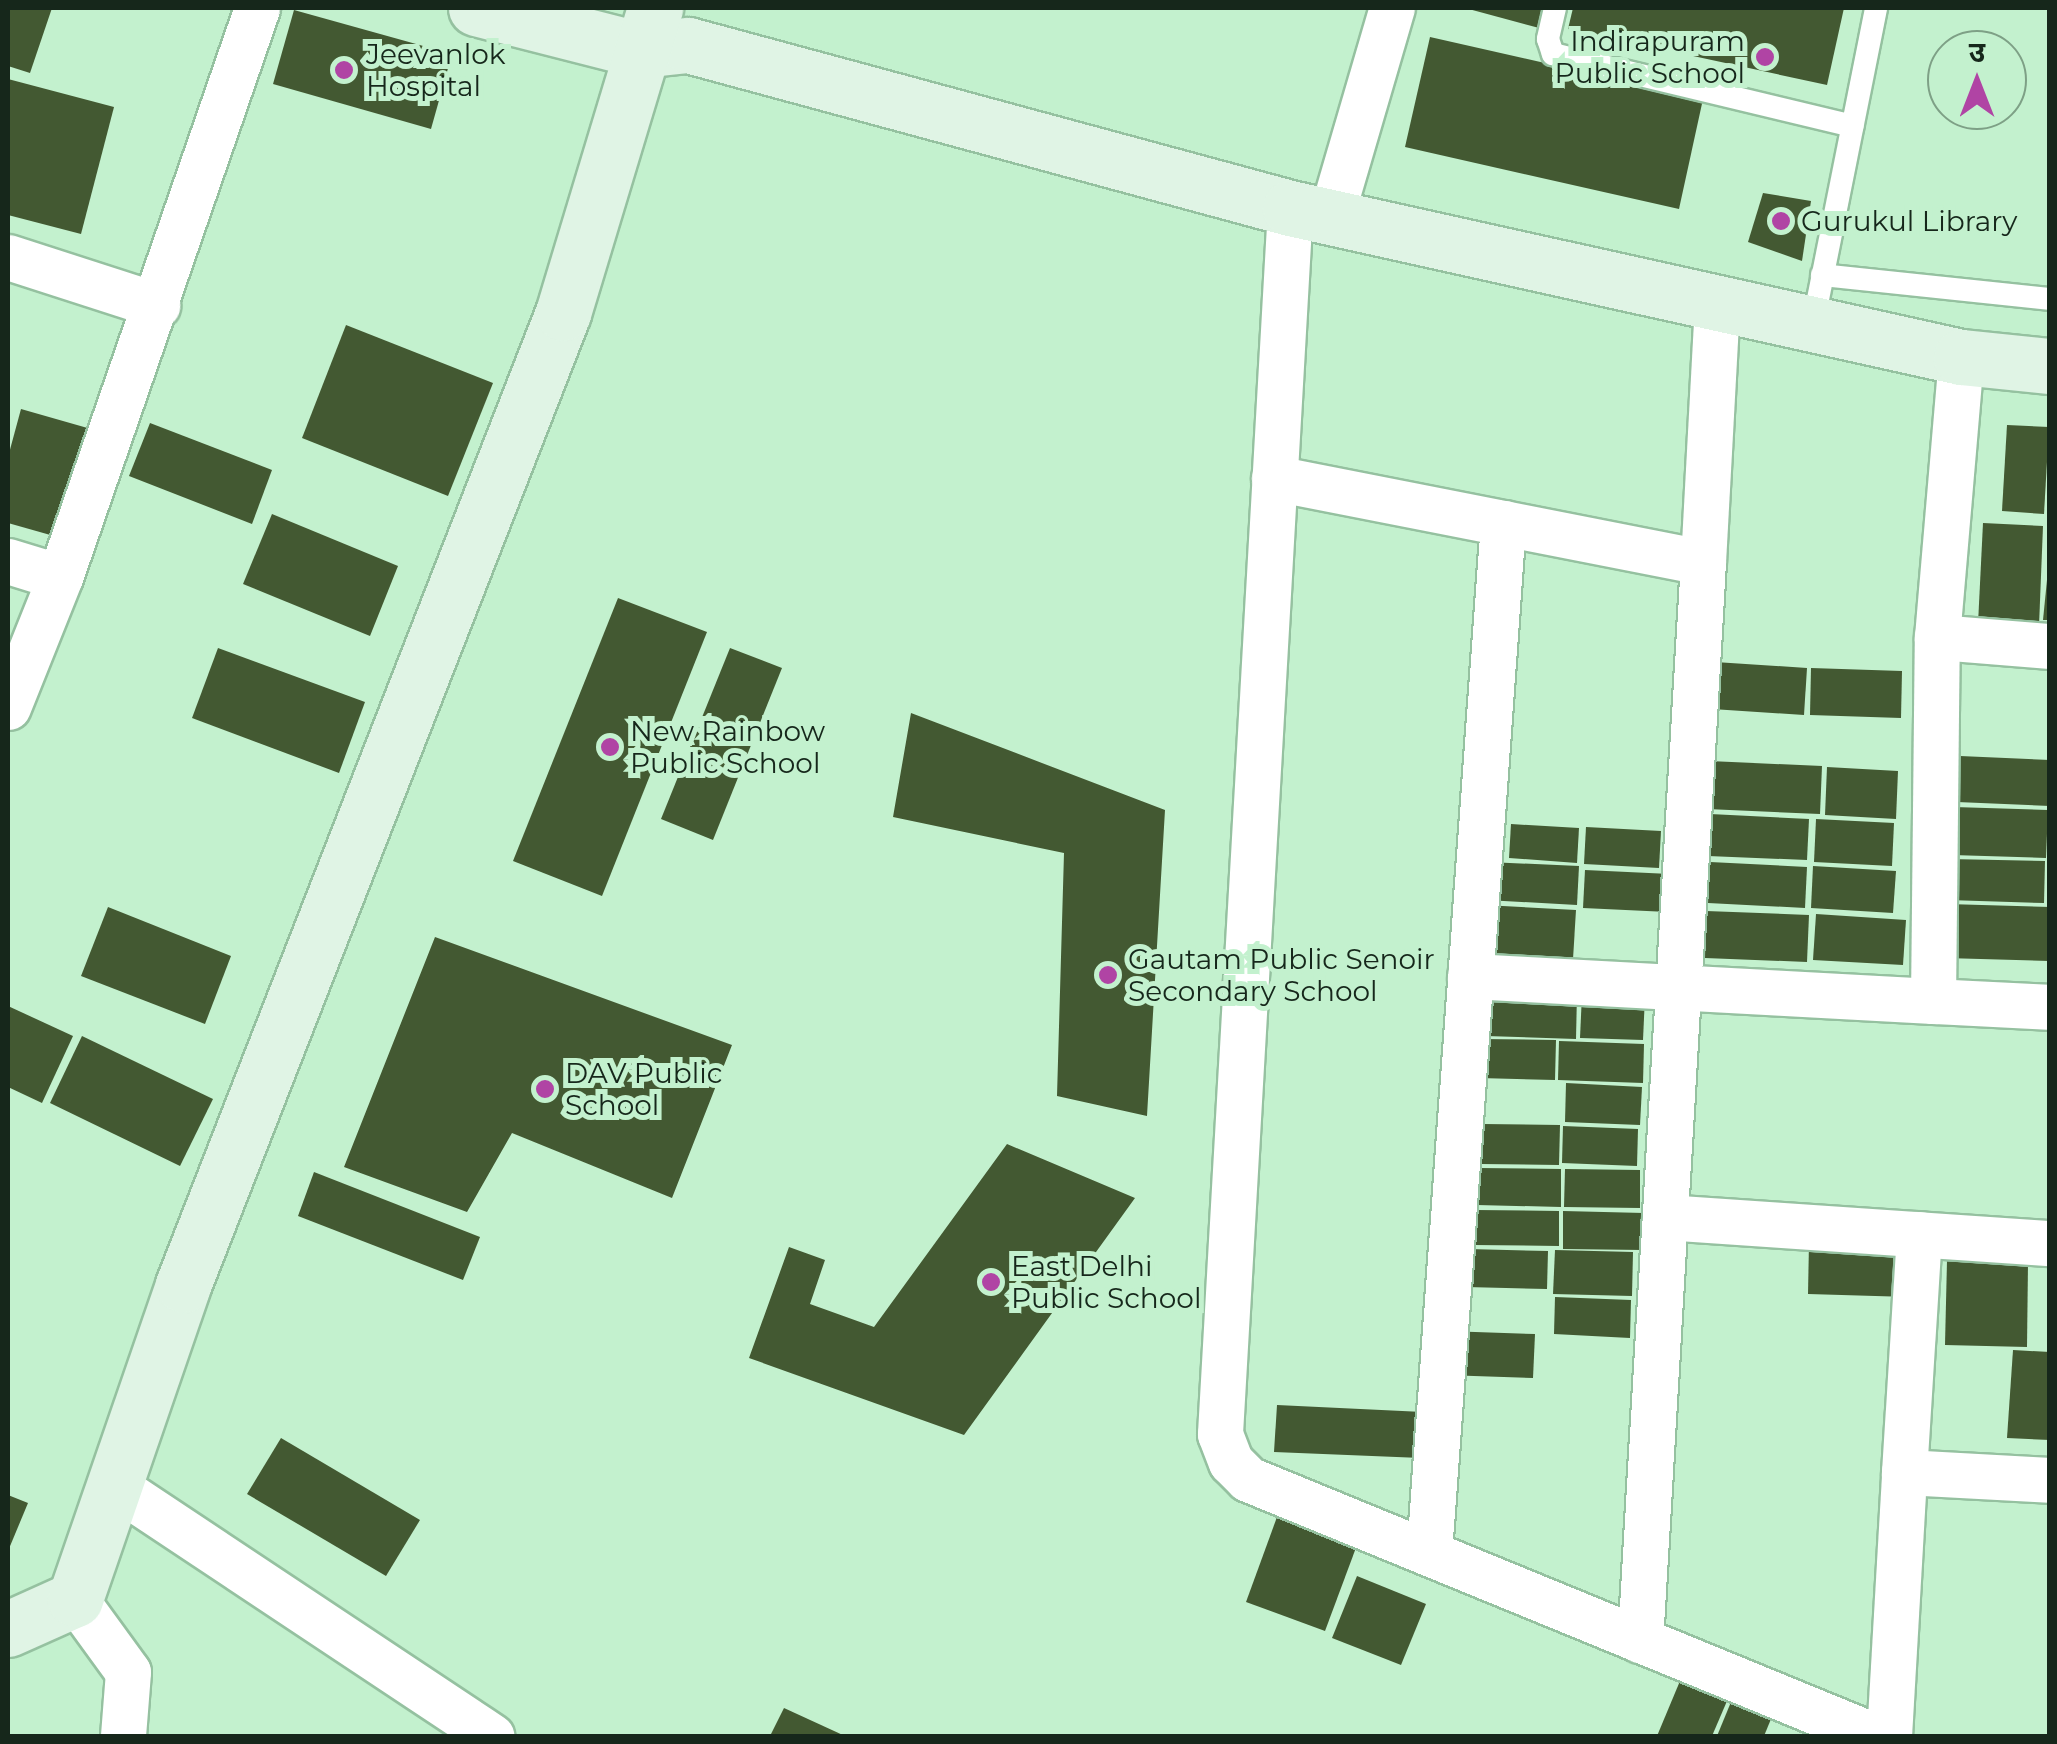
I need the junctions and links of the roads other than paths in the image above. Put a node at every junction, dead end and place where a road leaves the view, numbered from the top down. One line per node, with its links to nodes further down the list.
1 (257, 8): 13 (street)
2 (476, 8): 6 (street)
3 (1392, 8): 8 (street)
4 (1556, 8): 7 (lane)
5 (1876, 8): 7 (lane)
6 (651, 26): 8 (street); 33 (street)
7 (1852, 126): 10 (lane)
8 (1311, 212): 12 (street); 16 (street)
9 (8, 257): 13 (street)
10 (1818, 300): 11 (lane); 12 (street); 14 (street)
11 (2050, 300)
12 (1718, 303): 19 (street)
13 (157, 305): 20 (street)
14 (1961, 357): 15 (street); 21 (street)
15 (2050, 366)
16 (1274, 478): 17 (street); 34 (street)
17 (1504, 523): 19 (street); 24 (street)
18 (8, 561): 20 (street)
19 (1704, 562): 25 (street)
20 (60, 576): 23 (street)
21 (1937, 637): 22 (street); 26 (street)
22 (2050, 646)
23 (8, 708)
24 (1470, 976): 25 (street); 34 (street)
25 (1678, 988): 26 (street); 28 (street)
26 (1933, 1002): 27 (street)
27 (2050, 1007)
28 (1665, 1217): 29 (street); 36 (street)
29 (1919, 1234): 30 (street); 31 (street)
30 (2050, 1243)
31 (1904, 1472): 32 (street); 40 (street)
32 (2050, 1480)
33 (115, 1486): 35 (street); 37 (street)
34 (1429, 1552): 36 (street)
35 (32, 1614): 38 (street)
36 (1640, 1640): 39 (street)
37 (482, 1734)
38 (123, 1736)
39 (1874, 1736)
40 (1889, 1736)

